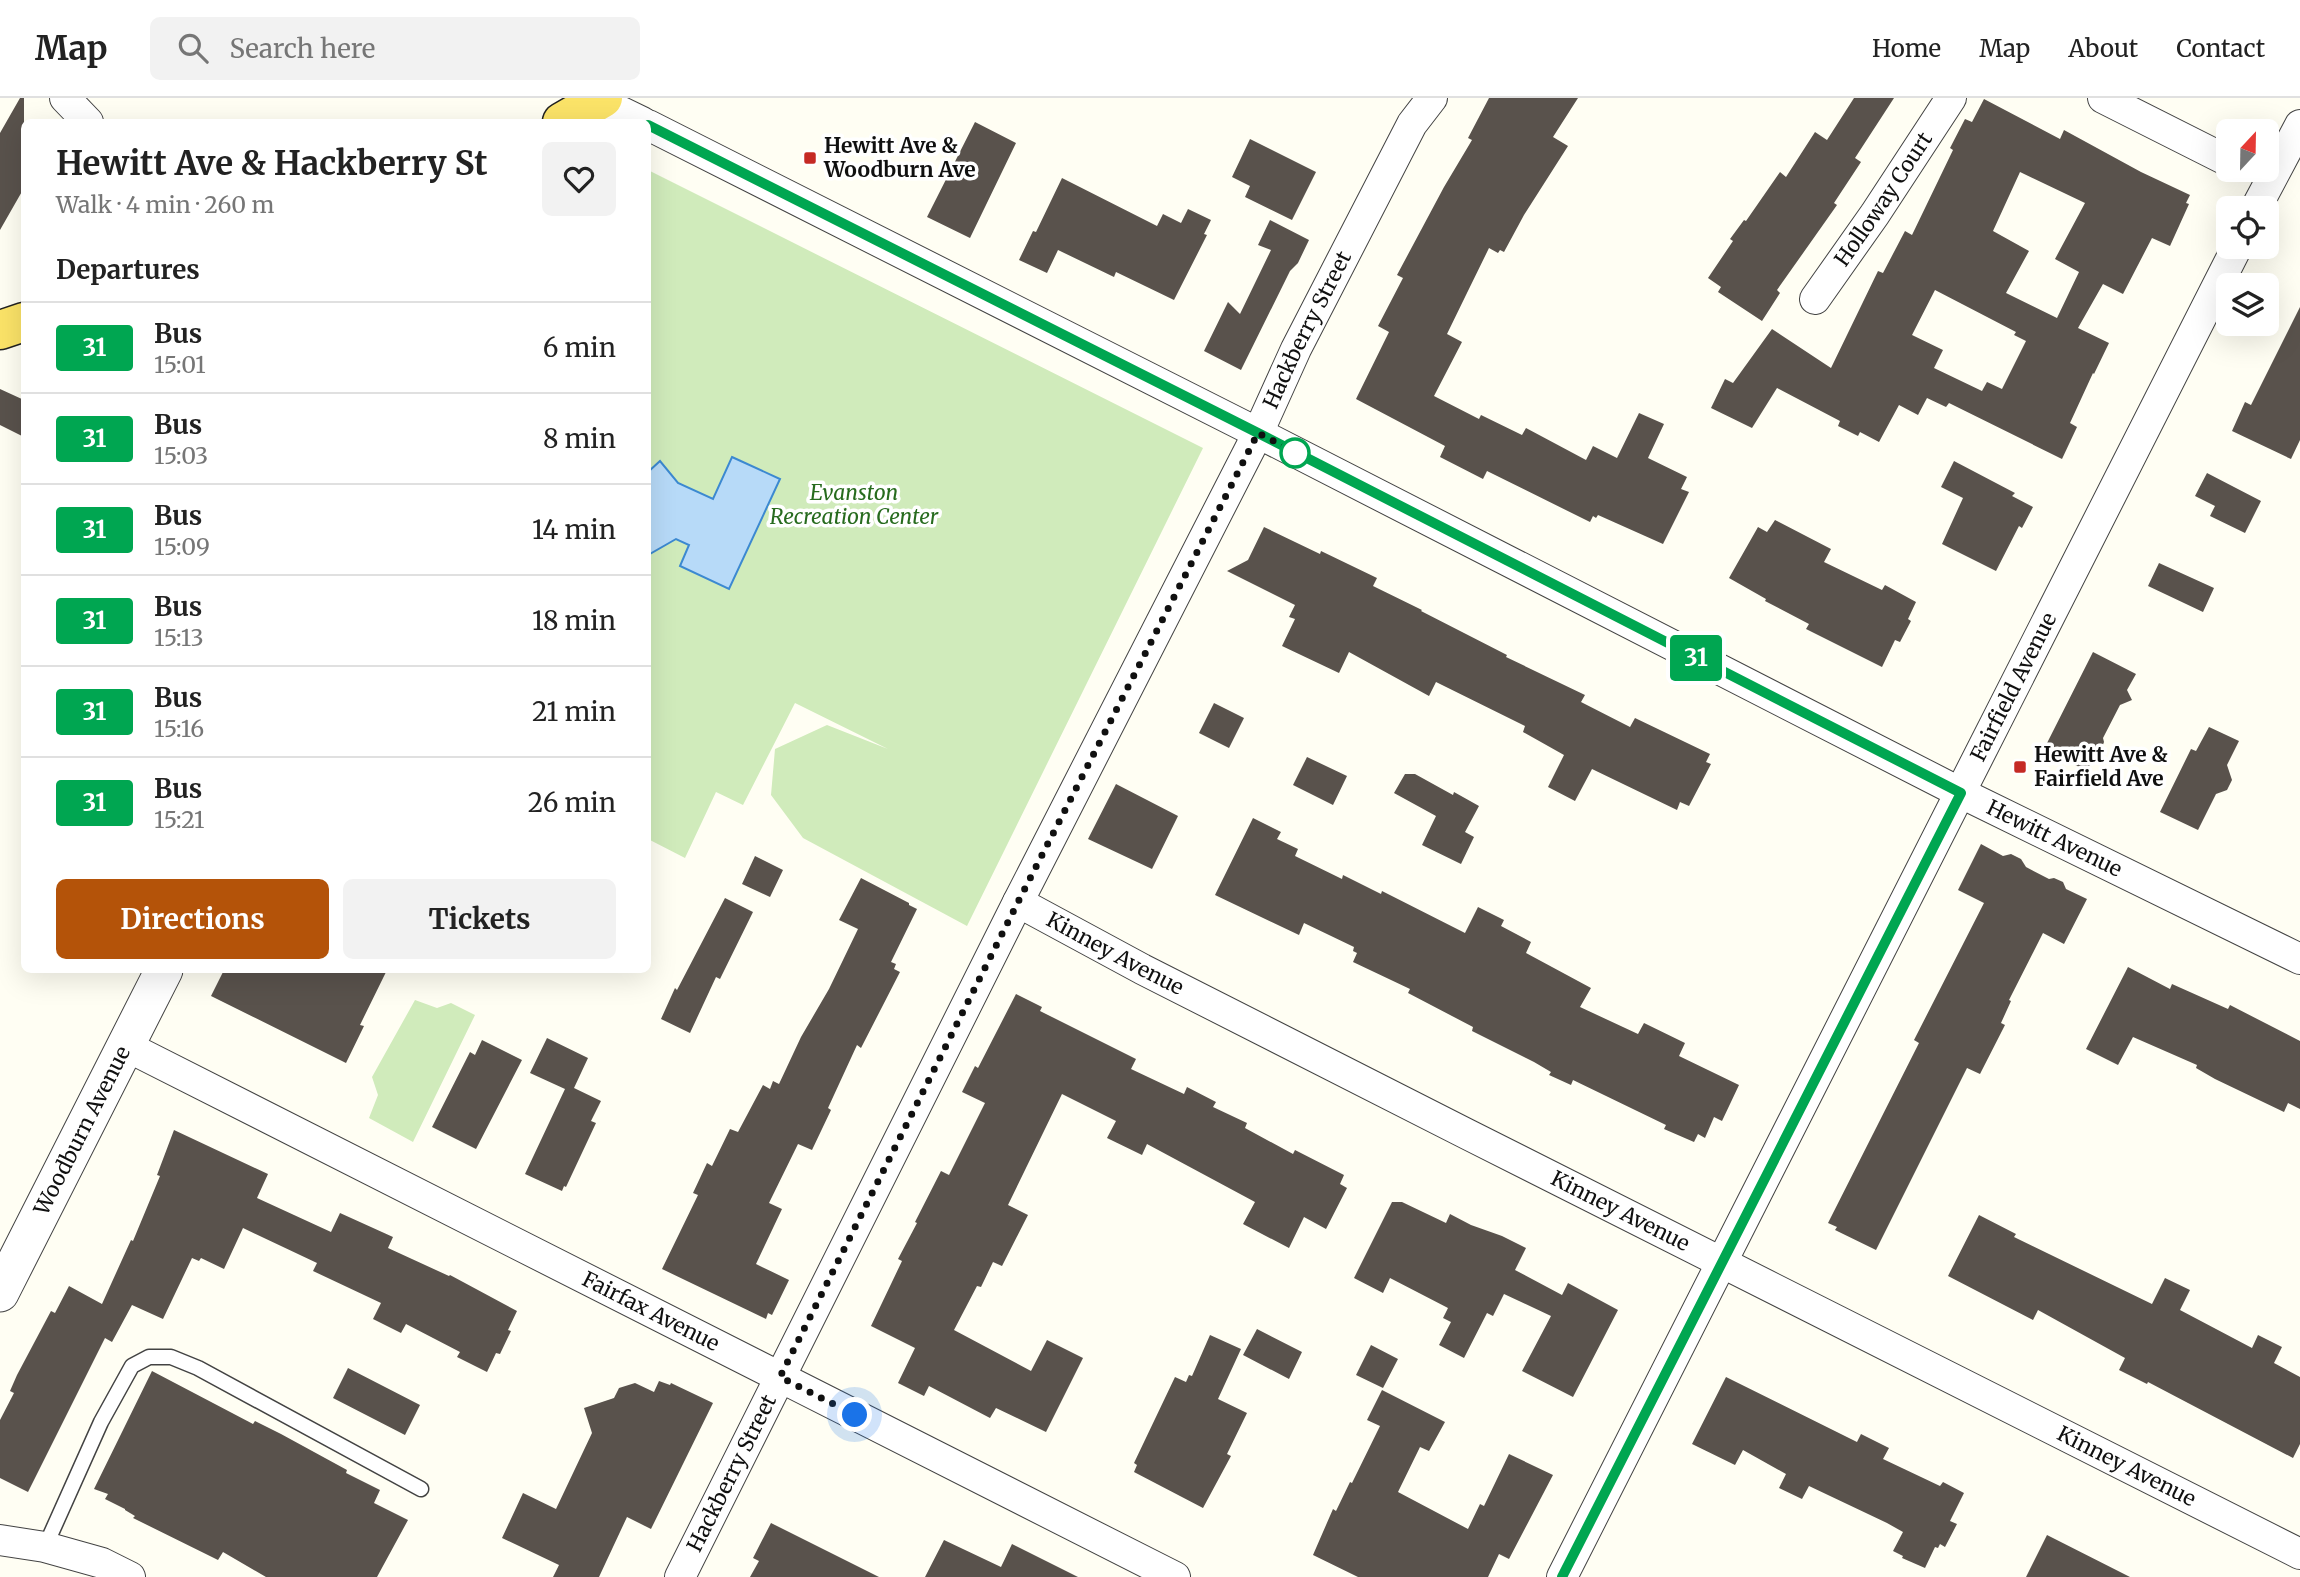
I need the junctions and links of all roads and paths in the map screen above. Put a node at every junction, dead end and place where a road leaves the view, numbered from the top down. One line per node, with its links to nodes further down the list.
1 (65, 98): 6 (street)
2 (1432, 98): 17 (street, Hackberry Street)
3 (1951, 98): 14 (street, Holloway Court)
4 (2103, 98): 12 (street)
5 (597, 105): 7 (main road); 8 (street)
6 (85, 119)
7 (568, 119)
8 (634, 119)
9 (2300, 125): 11 (street)
10 (651, 127): 17 (street, Hewitt Avenue)
11 (2279, 150)
12 (2216, 155)
13 (2231, 259): 18 (street, Fairfield Avenue)
14 (1815, 299)
15 (21, 323): 16 (main road)
16 (0, 330)
17 (1258, 433): 18 (street, Hewitt Avenue); 19 (street, Hackberry Street)
18 (1961, 793): 20 (street, Hewitt Avenue); 23 (street, Fairfield Avenue)
19 (1018, 902): 23 (street, Kinney Avenue); 25 (street, Hackberry Street)
20 (2300, 960)
21 (162, 973): 22 (street, Woodburn Avenue)
22 (126, 1046): 24 (street, Woodburn Avenue); 25 (street, Fairfax Avenue)
23 (1723, 1261): 29 (street, Kinney Avenue); 33 (street, Fairfield Avenue)
24 (0, 1293)
25 (780, 1377): 31 (street, Hackberry Street); 32 (street, Fairfax Avenue)
26 (421, 1489): 28 (lane)
27 (0, 1540): 28 (street)
28 (45, 1547): 30 (street)
29 (2300, 1554)
30 (130, 1577)
31 (680, 1577)
32 (1175, 1577)
33 (1562, 1577)

